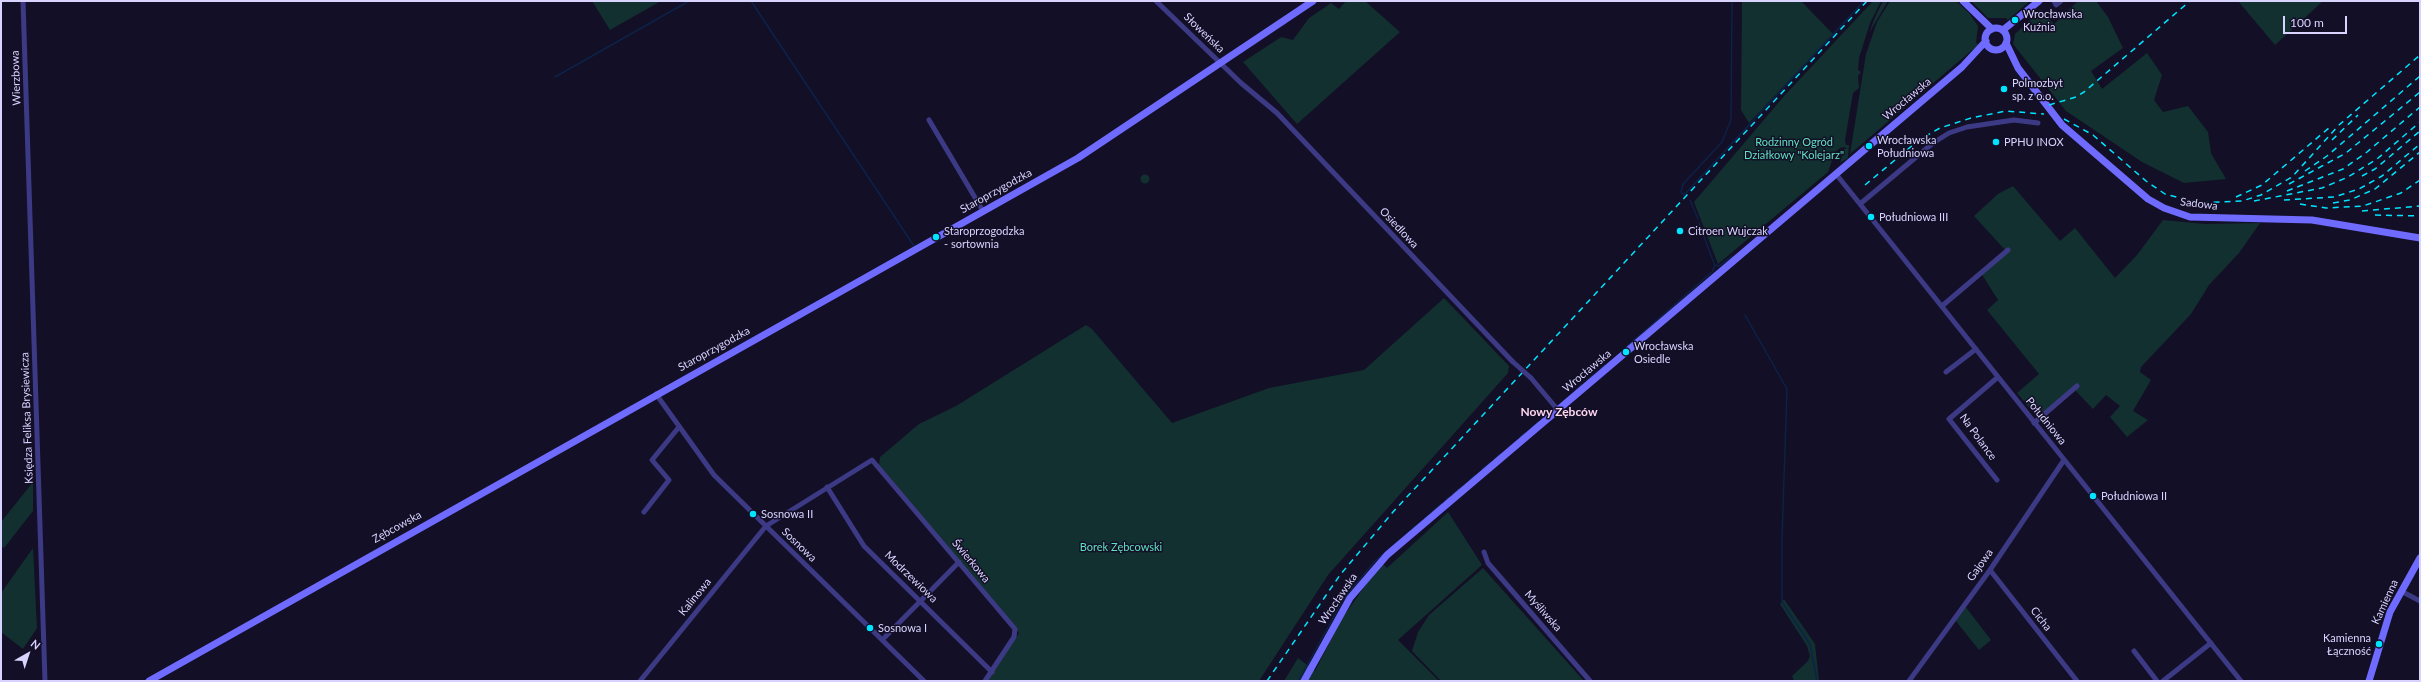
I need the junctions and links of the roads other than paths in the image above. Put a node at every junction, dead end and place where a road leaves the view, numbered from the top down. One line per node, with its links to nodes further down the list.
1 (23, 1): 20 (street, Wierzbowa)
2 (1156, 1): 17 (street, Słoweńska)
3 (1313, 1): 17 (street, Staroprzygodzka)
4 (1963, 1): 8 (street)
5 (2039, 1): 10 (street)
6 (2054, 1): 7 (street)
7 (2061, 1)
8 (1974, 12): 9 (street); 11 (street)
9 (1992, 28): 10 (street); 11 (street)
10 (2005, 32): 12 (street)
11 (1986, 38): 13 (street); 15 (street, Wrocławska)
12 (2006, 43): 14 (street); 16 (street, Sadowa)
13 (1991, 48): 14 (street); 15 (street, Wrocławska)
14 (1999, 49): 16 (street, Sadowa)
15 (1972, 58): 21 (street, Wrocławska)
16 (2013, 60): 24 (street, Sadowa)
17 (1221, 63): 23 (street, Staroprzygodzka); 32 (street, Osiedlowa, bridge)
18 (929, 120): 23 (street)
19 (2038, 123): 22 (street)
20 (29, 154): 52 (street, Księdza Feliksa Brysiewicza)
21 (1837, 175): 22 (street, Południowa); 32 (street, Wrocławska)
22 (1859, 202): 26 (street, Południowa)
23 (982, 211): 31 (street, Staroprzygodzka)
24 (2420, 238)
25 (2008, 250): 26 (street)
26 (1942, 306): 27 (street, Południowa)
27 (1976, 349): 28 (street); 29 (street, Południowa)
28 (1946, 372)
29 (1998, 377): 33 (street, Południowa); 37 (street, Na Polance)
30 (2077, 386): 33 (street)
31 (657, 394): 34 (street, Sosnowa); 53 (street, Zębcowska)
32 (1558, 410): 57 (street, Wrocławska)
33 (2034, 422): 36 (street, Południowa)
34 (678, 427): 39 (street); 40 (street, Sosnowa)
35 (872, 460): 38 (street, Kalinowa); 43 (street, Świerkowa)
36 (2064, 460): 44 (street, Gajowa); 49 (street, Południowa)
37 (1997, 480)
38 (827, 487): 40 (street, Kalinowa); 46 (street, Modrzewiowa)
39 (644, 512)
40 (766, 526): 54 (street, Kalinowa); 55 (street, Sosnowa)
41 (1484, 552): 58 (street, Myśliwska)
42 (2420, 558): 45 (street, Kamienna)
43 (959, 562): 46 (street); 51 (street, Świerkowa)
44 (1990, 570): 59 (street, Gajowa); 60 (street, Cicha)
45 (2401, 591): 47 (street); 64 (street, Kamienna)
46 (921, 601): 48 (street); 51 (street, Modrzewiowa)
47 (2420, 601)
48 (885, 637)
49 (2211, 643): 62 (street); 63 (street, Południowa)
50 (2134, 651): 61 (street)
51 (992, 672): 56 (street, Świerkowa)
52 (45, 681)
53 (148, 681)
54 (640, 681)
55 (924, 681)
56 (985, 681)
57 (1304, 681)
58 (1590, 681)
59 (1909, 681)
60 (2077, 681)
61 (2158, 681)
62 (2163, 681)
63 (2241, 681)
64 (2369, 681)

